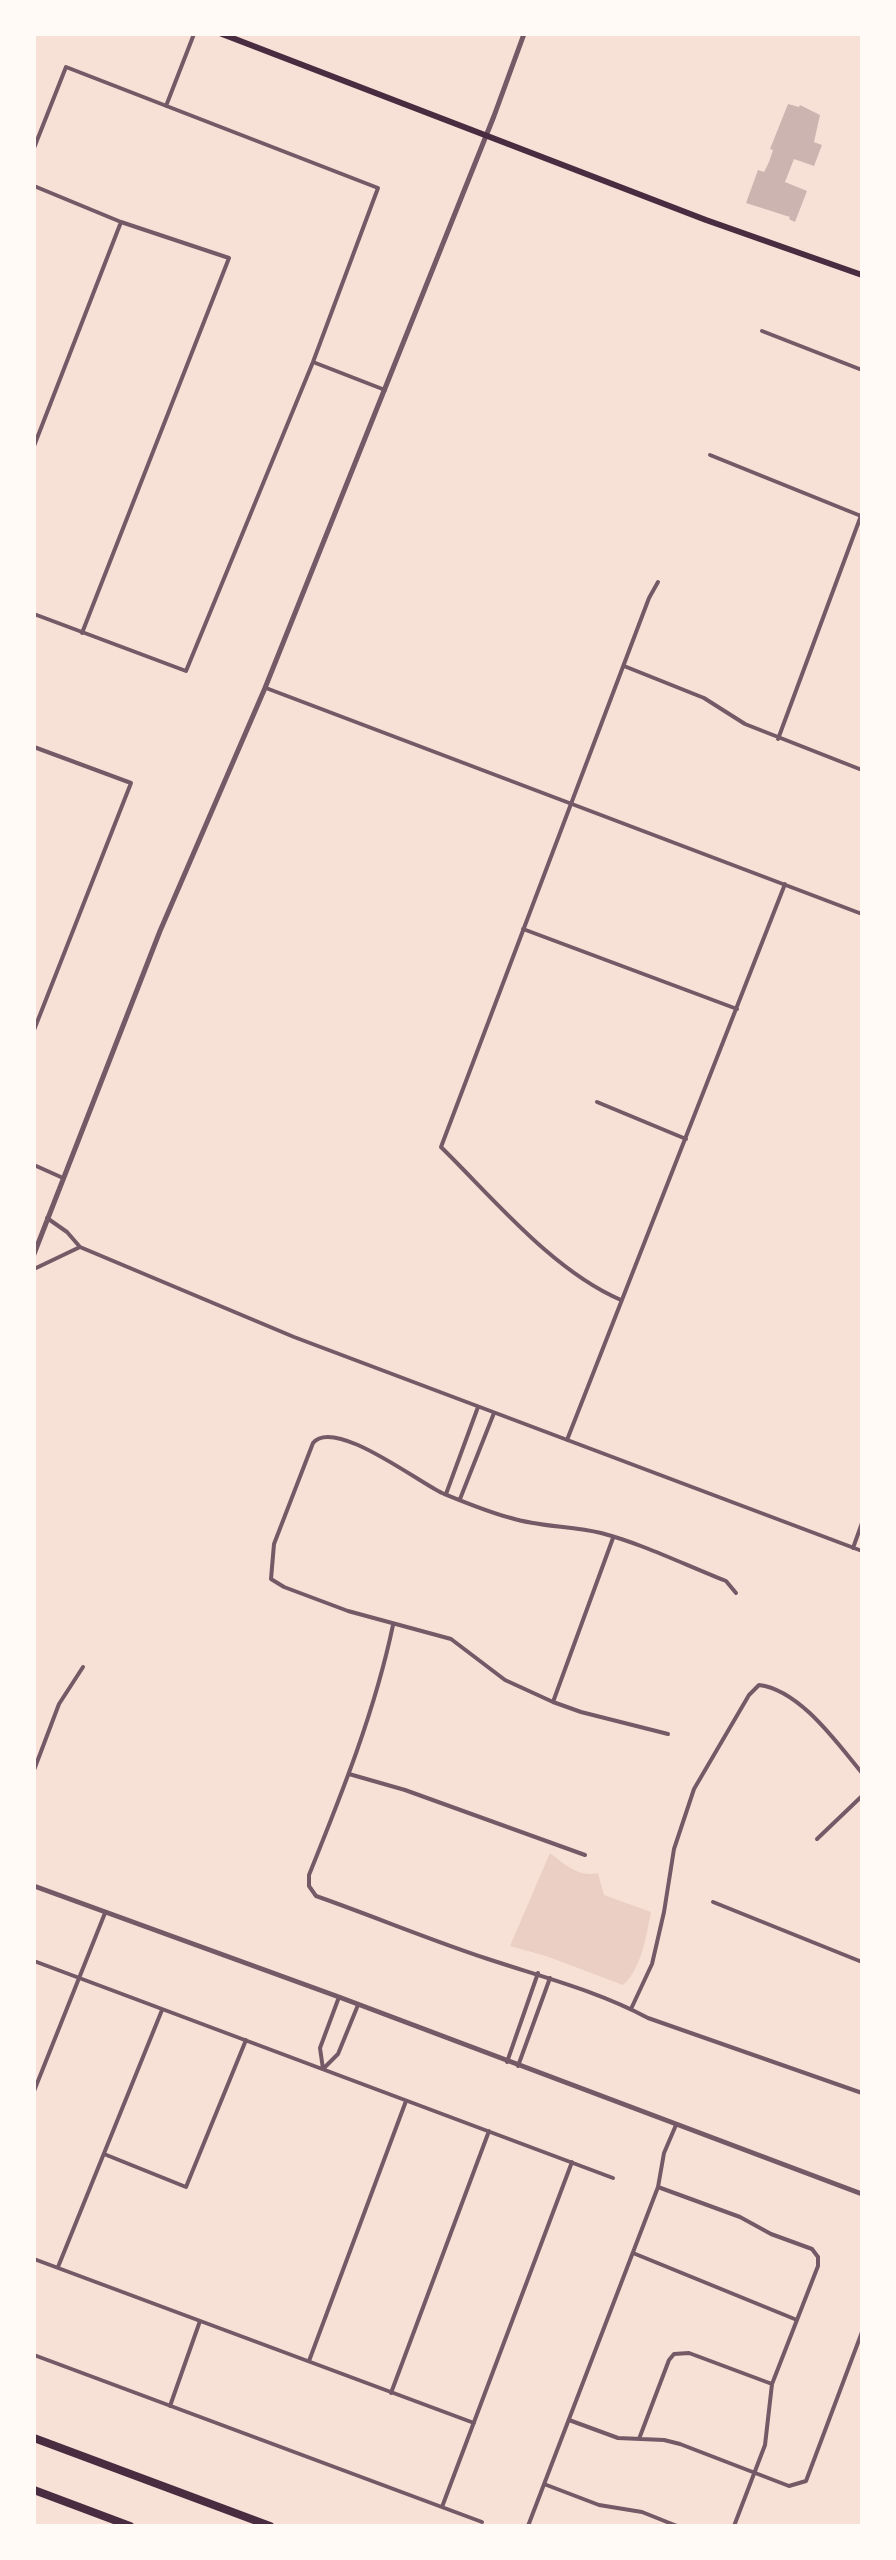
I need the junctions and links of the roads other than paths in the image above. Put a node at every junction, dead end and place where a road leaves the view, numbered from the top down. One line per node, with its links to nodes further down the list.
1 (194, 34): 4 (street)
2 (222, 34): 5 (main road)
3 (524, 34): 5 (street)
4 (166, 106): 6 (street); 11 (street)
5 (487, 134): 9 (main road); 13 (street)
6 (34, 148)
7 (34, 186): 8 (street)
8 (121, 222): 14 (street); 19 (street)
9 (862, 275)
10 (762, 331): 12 (street)
11 (313, 362): 13 (street); 19 (street)
12 (862, 370)
13 (385, 390): 21 (street)
14 (34, 446)
15 (710, 455): 16 (street)
16 (862, 514): 22 (street)
17 (658, 582): 20 (street)
18 (34, 614): 19 (street)
19 (82, 633)
20 (624, 666): 22 (street); 25 (street)
21 (265, 688): 25 (street); 34 (street)
22 (778, 739): 24 (street)
23 (34, 747): 30 (street)
24 (862, 770)
25 (571, 802): 26 (street); 28 (street)
26 (785, 884): 27 (street); 29 (street)
27 (862, 914)
28 (523, 929): 29 (street); 39 (street)
29 (737, 1009): 32 (street)
30 (34, 1030)
31 (597, 1102): 32 (street)
32 (686, 1139): 39 (street)
33 (34, 1165): 34 (street)
34 (63, 1178): 35 (street)
35 (47, 1218): 36 (street); 37 (street)
36 (80, 1247): 38 (street); 40 (street)
37 (34, 1254)
38 (34, 1269)
39 (621, 1300): 42 (street)
40 (478, 1407): 41 (street); 43 (street)
41 (494, 1413): 42 (street); 44 (street)
42 (567, 1440): 47 (street)
43 (446, 1494): 44 (street); 50 (street)
44 (460, 1499): 46 (street)
45 (862, 1523): 47 (street)
46 (613, 1538): 49 (street); 52 (street)
47 (853, 1548): 48 (street)
48 (862, 1551)
49 (736, 1593)
50 (393, 1625): 52 (street); 56 (street)
51 (83, 1667): 54 (street)
52 (553, 1702): 53 (street)
53 (668, 1734)
54 (34, 1770)
55 (862, 1773): 71 (street)
56 (349, 1774): 59 (street); 65 (street)
57 (862, 1796): 58 (street)
58 (817, 1839)
59 (585, 1855)
60 (34, 1886): 62 (street)
61 (713, 1902): 64 (street)
62 (105, 1913): 66 (street); 68 (street)
63 (34, 1961): 66 (street)
64 (862, 1962)
65 (538, 1973): 67 (street); 73 (street)
66 (80, 1978): 70 (street); 76 (street)
67 (550, 1978): 71 (street); 74 (street)
68 (339, 1997): 69 (street); 75 (street)
69 (358, 2005): 73 (street); 75 (street)
70 (162, 2009): 72 (street); 81 (street)
71 (631, 2009): 77 (street)
72 (246, 2040): 75 (street); 81 (street)
73 (507, 2062): 74 (street)
74 (518, 2066): 79 (street)
75 (323, 2069): 78 (street)
76 (34, 2091)
77 (862, 2093)
78 (407, 2100): 80 (street); 93 (street)
79 (676, 2125): 84 (street); 85 (street)
80 (489, 2131): 82 (street); 95 (street)
81 (104, 2154): 88 (street)
82 (572, 2162): 83 (street); 98 (street)
83 (613, 2178)
84 (658, 2187): 86 (street); 89 (street)
85 (862, 2194)
86 (633, 2253): 89 (street); 97 (street)
87 (34, 2259): 88 (street)
88 (58, 2267): 90 (street)
89 (797, 2320): 94 (street)
90 (201, 2321): 93 (street); 96 (street)
91 (862, 2332): 101 (street)
92 (34, 2355): 96 (street)
93 (309, 2361): 95 (street)
94 (772, 2384): 100 (street); 101 (street)
95 (391, 2393): 98 (street)
96 (170, 2406): 104 (street)
97 (569, 2420): 100 (street); 102 (street)
98 (474, 2423): 104 (street)
99 (34, 2438): 107 (highway)
100 (639, 2439): 101 (street)
101 (755, 2472): 110 (street)
102 (544, 2484): 108 (street); 109 (street)
103 (34, 2490): 106 (highway)
104 (442, 2507): 105 (street)
105 (482, 2522)
106 (130, 2526)
107 (270, 2526)
108 (528, 2526)
109 (677, 2526)
110 (734, 2526)

